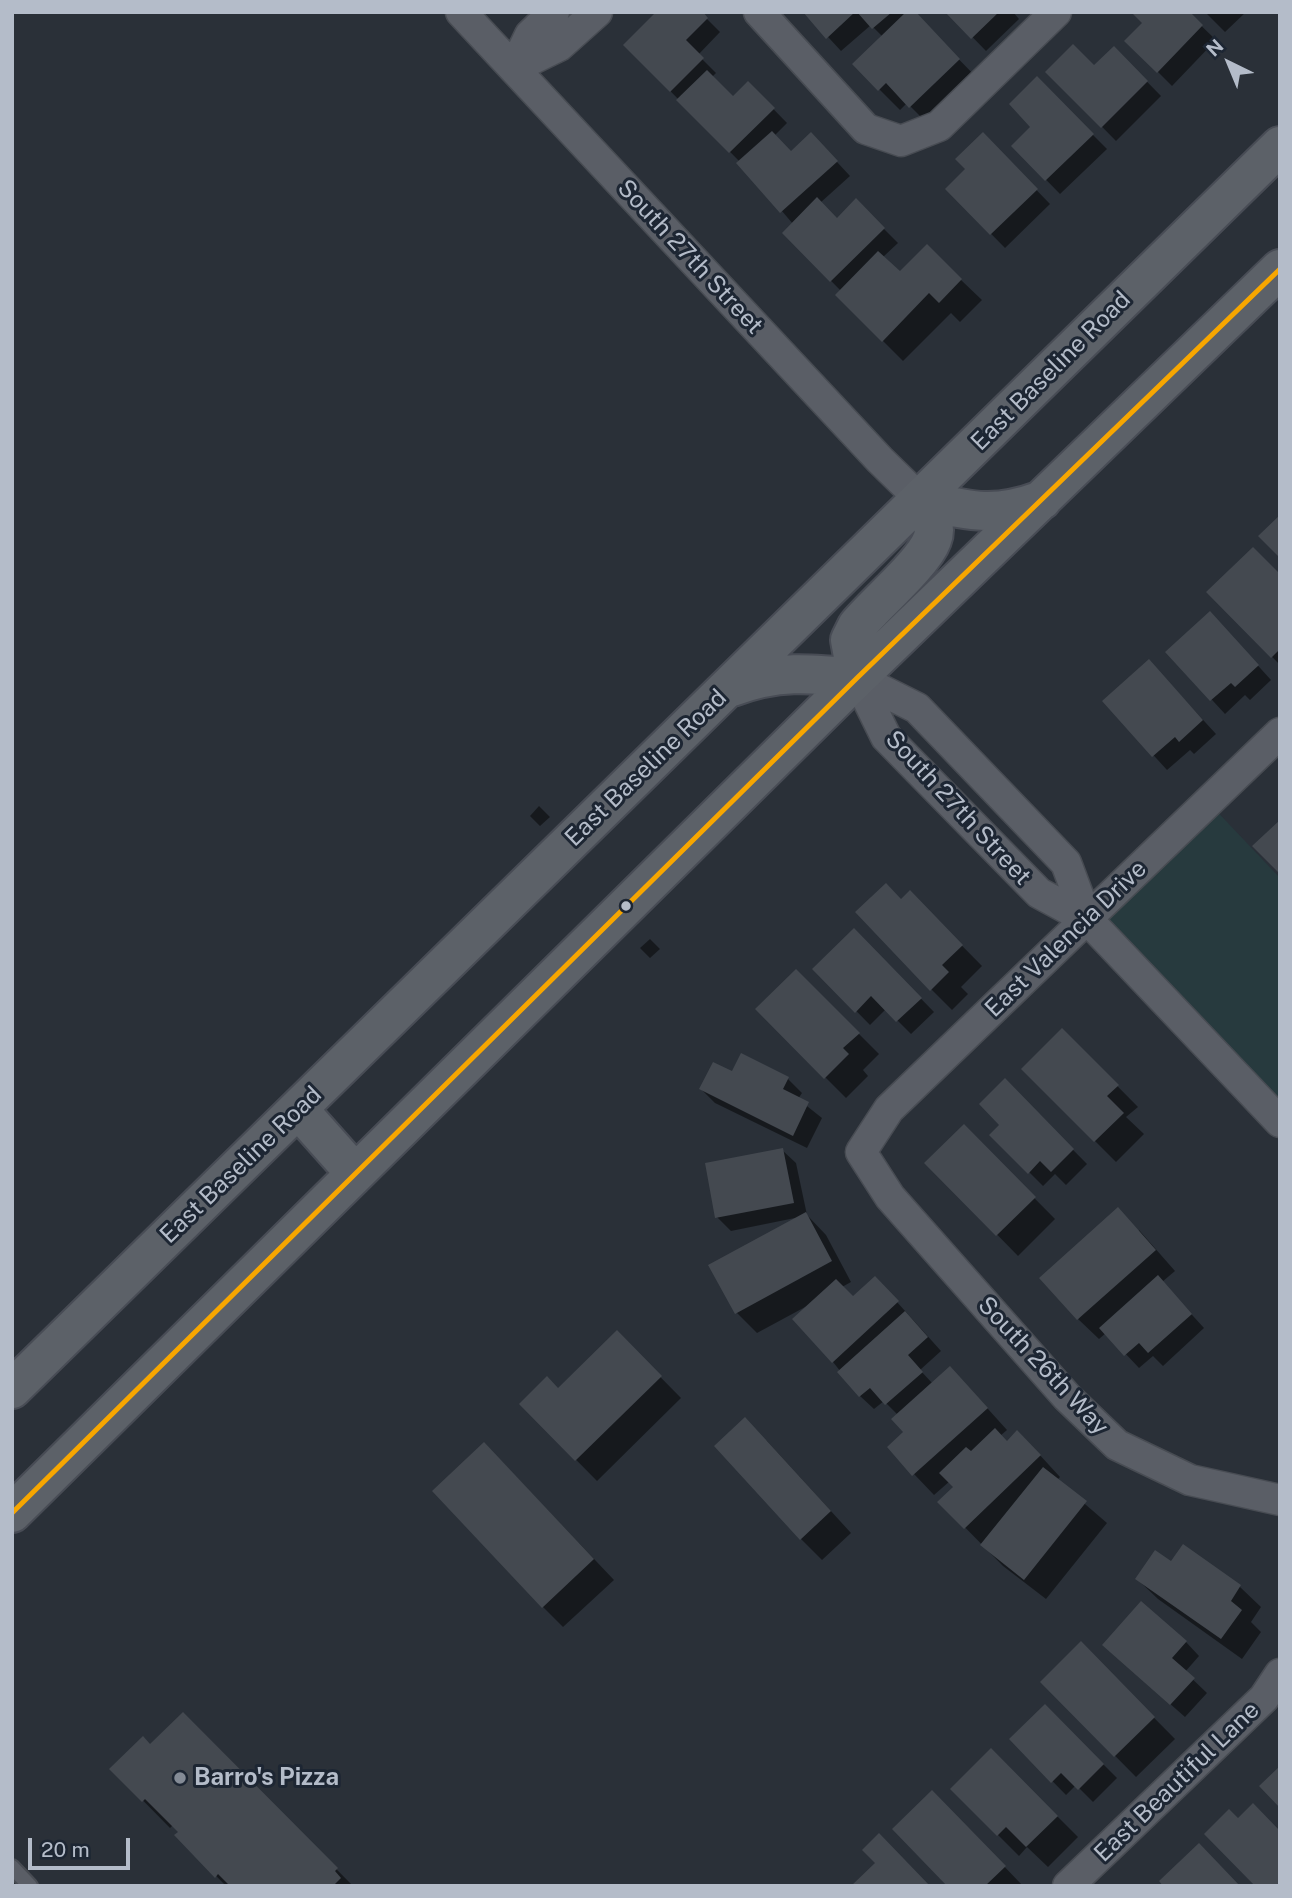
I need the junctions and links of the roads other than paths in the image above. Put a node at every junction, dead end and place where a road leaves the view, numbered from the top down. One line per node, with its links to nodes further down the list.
1 (461, 12): 6 (street, South 27th Street)
2 (554, 12): 6 (street)
3 (597, 12): 6 (street)
4 (759, 12): 5 (street)
5 (1056, 12)
6 (514, 68): 9 (street, South 27th Street)
7 (1280, 146): 9 (main road, East Baseline Road)
8 (1280, 269): 10 (main road)
9 (921, 500): 10 (main road); 11 (main road); 12 (main road, East Baseline Road)
10 (1042, 500): 11 (main road)
11 (857, 678): 12 (main road); 14 (street, South 27th Street); 14 (street, South 27th Street); 18 (main road)
12 (726, 690): 15 (main road, East Baseline Road)
13 (1280, 733): 14 (street, East Valencia Drive)
14 (1087, 919): 16 (street, South 27th Street); 17 (street, East Valencia Drive)
15 (298, 1110): 18 (main road); 19 (main road, East Baseline Road)
16 (1280, 1122)
17 (861, 1153): 20 (street, South 26th Way)
18 (354, 1172): 21 (main road)
19 (12, 1389)
20 (1280, 1500)
21 (12, 1513)
22 (1280, 1674): 25 (street, East Beautiful Lane)
23 (12, 1867): 24 (lane)
24 (30, 1886)
25 (1068, 1886)

